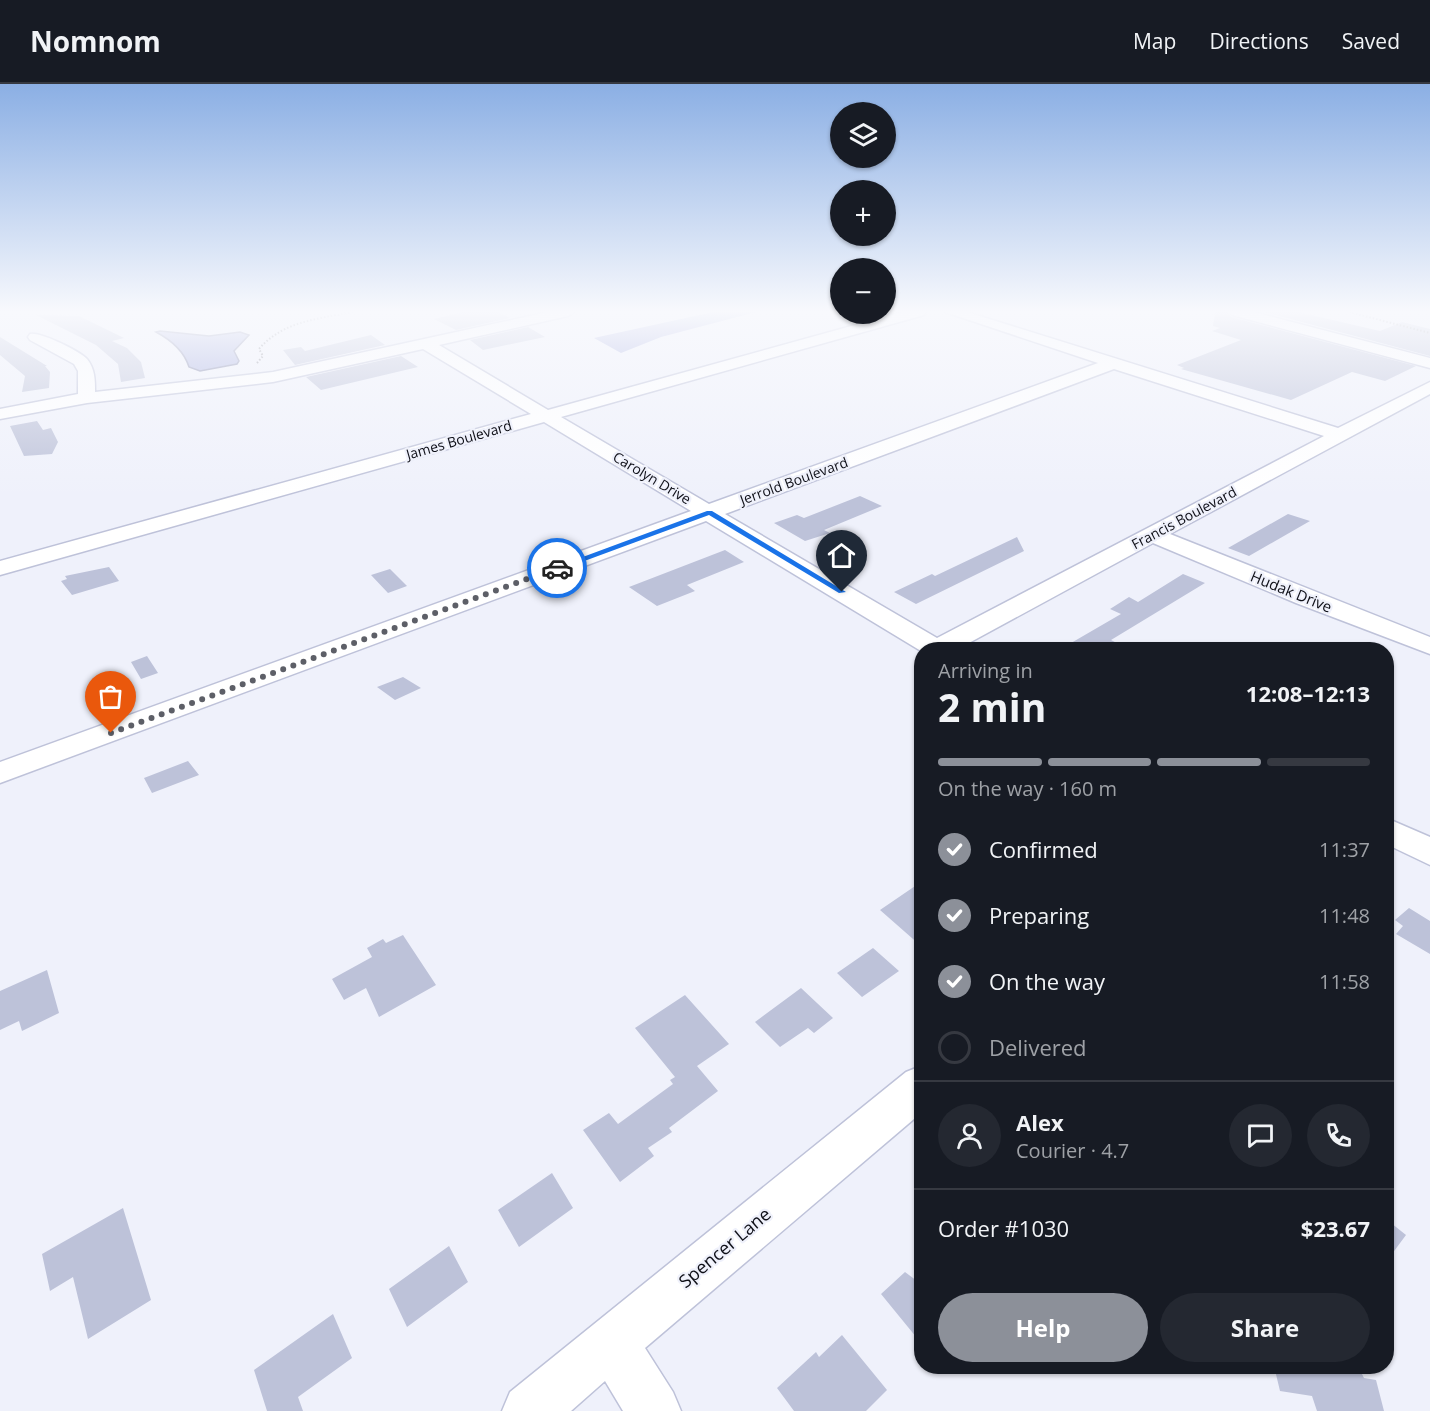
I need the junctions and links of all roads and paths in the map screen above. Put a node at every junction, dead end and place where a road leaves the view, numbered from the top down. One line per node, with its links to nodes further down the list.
1 (86, 374): 10 (street)
2 (271, 374): 8 (path)
3 (287, 374): 8 (street)
4 (477, 374): 12 (street, Carolyn Drive)
5 (696, 374): 12 (street, James Boulevard)
6 (1084, 374): 14 (street, Jerrold Boulevard)
7 (1148, 374): 13 (street)
8 (273, 377): 10 (street)
9 (1430, 387): 13 (street, Francis Boulevard)
10 (87, 398): 11 (street)
11 (0, 414)
12 (548, 415): 14 (street, Carolyn Drive); 16 (street, James Boulevard)
13 (1340, 435): 15 (street, Francis Boulevard)
14 (709, 512): 17 (street, Carolyn Drive); 20 (street, Jerrold Boulevard)
15 (1153, 535): 18 (street, Francis Boulevard); 19 (street, Hudak Drive)
16 (0, 568)
17 (926, 642)
18 (951, 642)
19 (1430, 646)
20 (0, 773)
21 (1394, 834): 22 (street)
22 (1430, 852)
23 (914, 1092): 24 (street, Spencer Lane)
24 (611, 1342): 25 (street, Spencer Lane); 26 (street)
25 (529, 1411)
26 (654, 1411)

